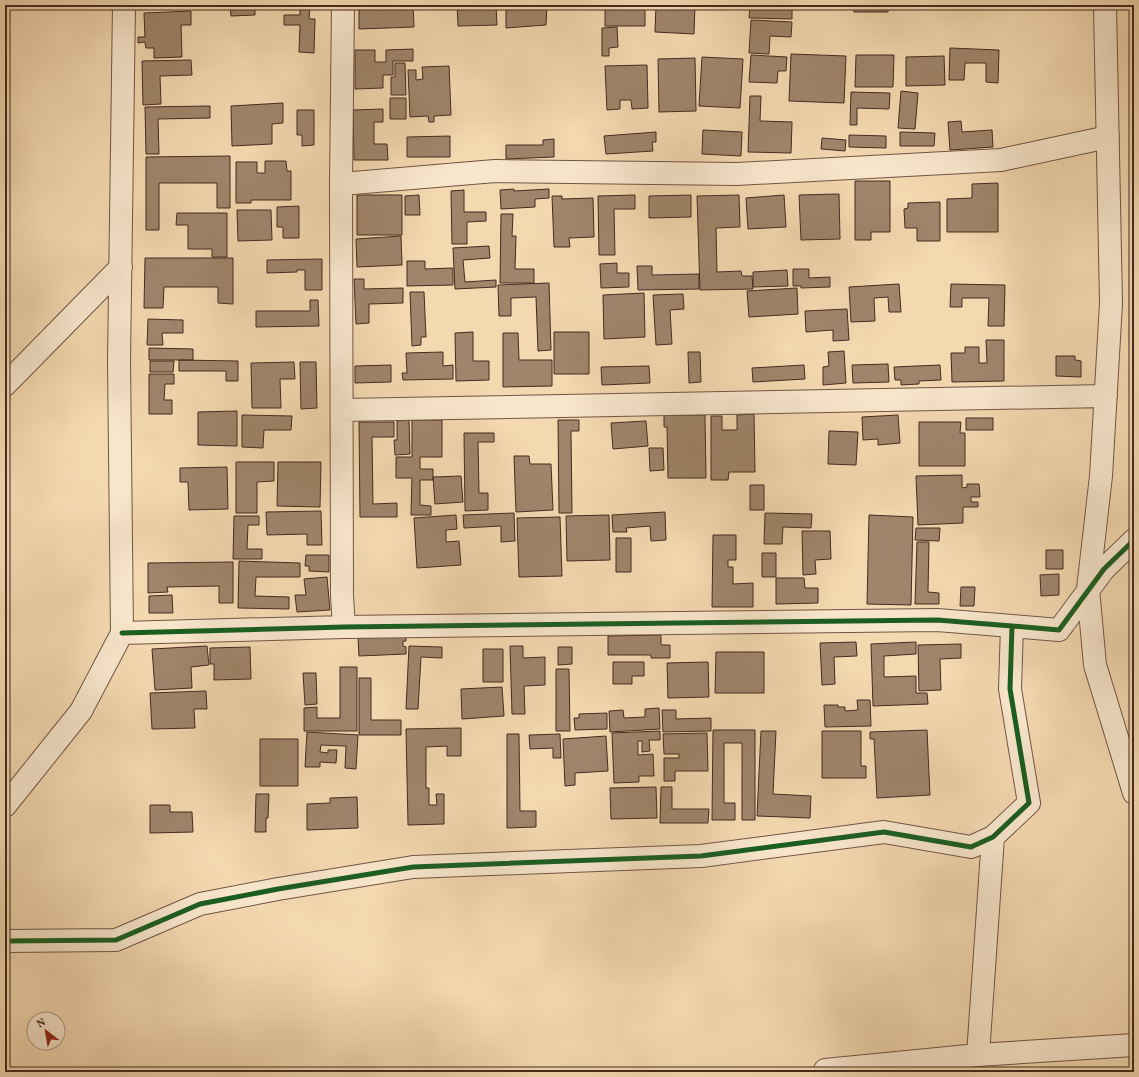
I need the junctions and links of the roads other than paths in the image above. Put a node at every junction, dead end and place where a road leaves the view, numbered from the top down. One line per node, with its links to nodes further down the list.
1 (124, 5): 6 (street)
2 (343, 5): 5 (street)
3 (1106, 5): 4 (street)
4 (1108, 137): 5 (street); 8 (street)
5 (341, 184): 9 (street)
6 (120, 266): 7 (street); 14 (street)
7 (5, 385)
8 (1106, 396): 9 (street); 11 (street)
9 (342, 410): 13 (street)
10 (1134, 540): 11 (street)
11 (1088, 589): 12 (street); 15 (street)
12 (1012, 626): 13 (street); 17 (street)
13 (344, 627): 14 (street)
14 (122, 633): 16 (street)
15 (1134, 793)
16 (5, 806)
17 (993, 837): 18 (street); 20 (street)
18 (5, 941)
19 (1134, 1045): 20 (street)
20 (978, 1055): 21 (street)
21 (825, 1072)

